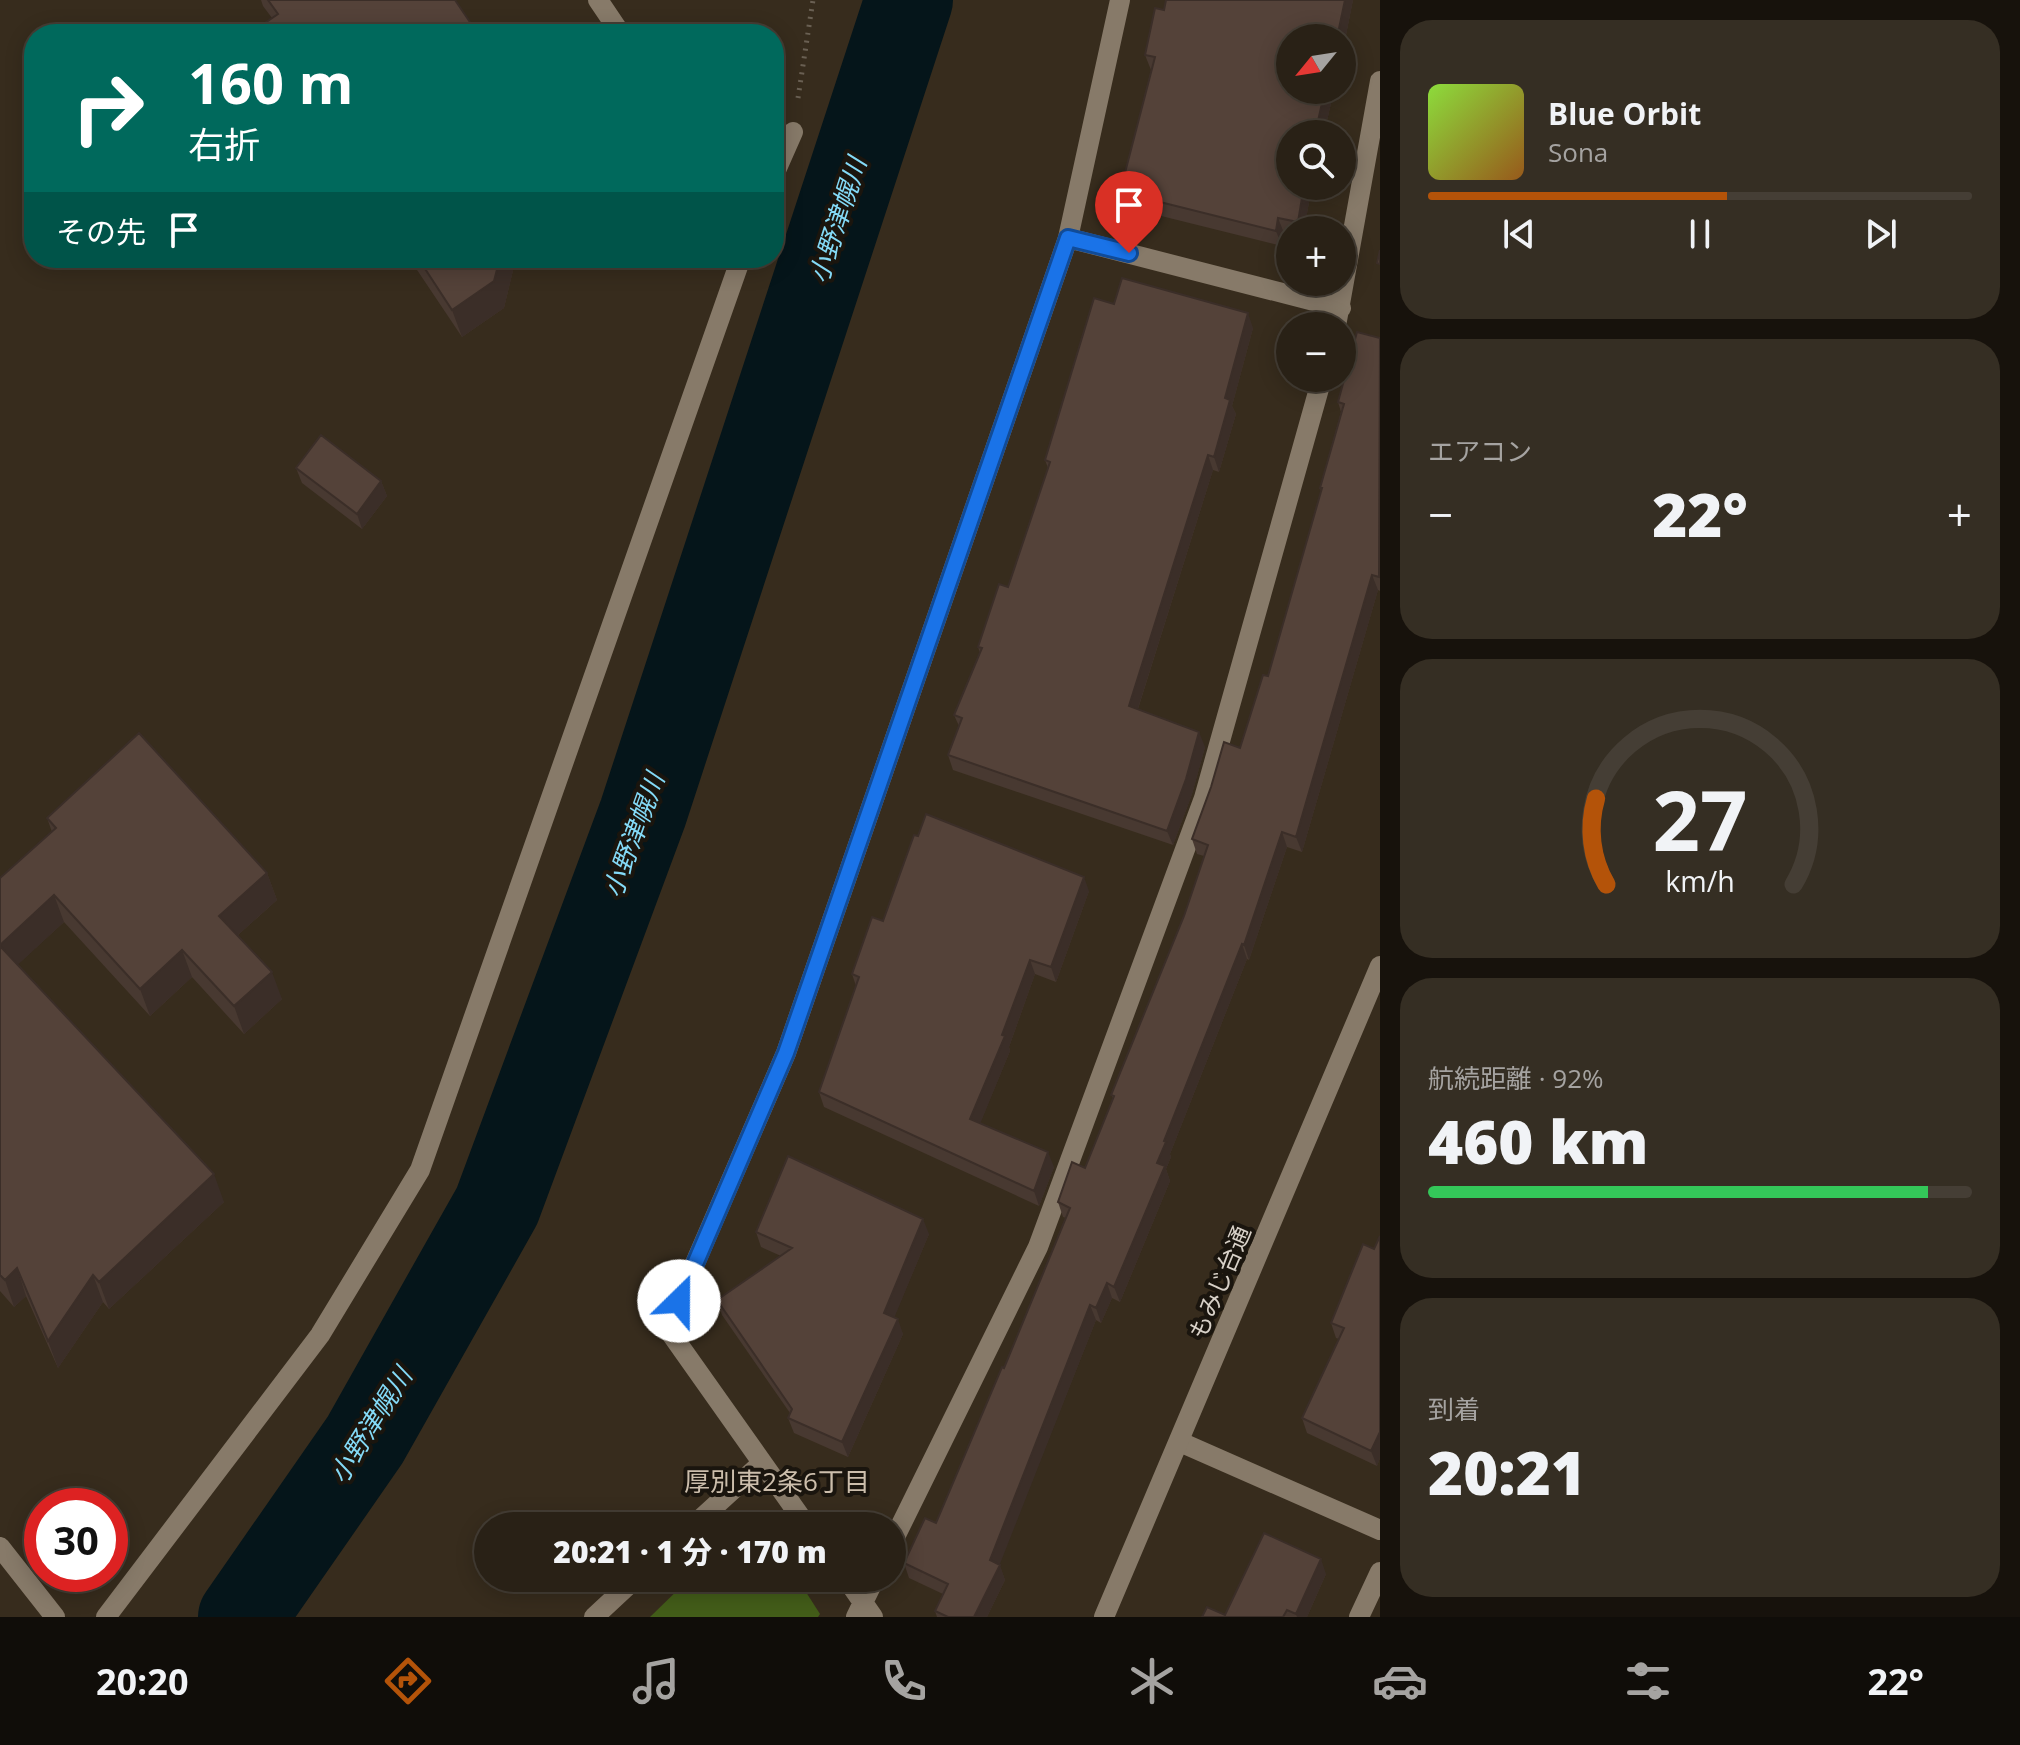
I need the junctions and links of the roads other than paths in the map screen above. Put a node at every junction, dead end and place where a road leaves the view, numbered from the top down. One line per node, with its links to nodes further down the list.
1 (598, 0): 3 (street)
2 (1120, 0): 7 (street)
3 (614, 24)
4 (1380, 81): 10 (street)
5 (793, 132): 6 (street)
6 (784, 152)
7 (1068, 238): 9 (street); 14 (street)
8 (737, 268): 26 (street)
9 (1322, 312)
10 (1340, 312)
11 (1318, 392): 17 (street)
12 (1380, 966): 13 (street, もみじ台通)
13 (1180, 1442): 18 (street); 28 (street, もみじ台通)
14 (761, 1464): 15 (street); 16 (street)
15 (708, 1512)
16 (797, 1512)
17 (906, 1515)
18 (1380, 1530)
19 (0, 1547): 25 (street)
20 (1380, 1572): 29 (street)
21 (621, 1592): 27 (street)
22 (853, 1592): 24 (street)
23 (870, 1592): 24 (street)
24 (864, 1612)
25 (55, 1617)
26 (106, 1617)
27 (594, 1617)
28 (1104, 1617)
29 (1359, 1617)

